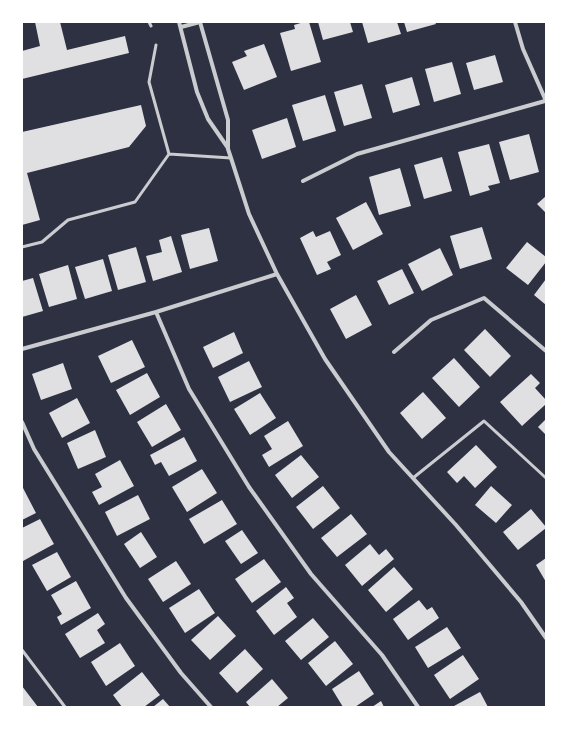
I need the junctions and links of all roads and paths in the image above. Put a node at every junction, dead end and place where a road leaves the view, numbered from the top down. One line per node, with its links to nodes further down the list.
1 (149, 22): 5 (lane)
2 (179, 22): 6 (street)
3 (200, 22): 6 (street); 9 (street)
4 (515, 22): 8 (street)
5 (151, 26)
6 (181, 27): 9 (street)
7 (156, 45): 10 (lane)
8 (546, 101): 12 (street)
9 (228, 149): 11 (street)
10 (169, 154): 11 (lane); 13 (lane)
11 (231, 158): 14 (street)
12 (303, 181)
13 (22, 247)
14 (277, 274): 15 (street); 20 (street)
15 (156, 312): 16 (street); 28 (street)
16 (22, 349)
17 (546, 351): 18 (street)
18 (394, 352)
19 (22, 422): 27 (street)
20 (413, 478): 21 (lane); 22 (street)
21 (546, 478)
22 (546, 638)
23 (22, 650): 24 (lane)
24 (27, 656): 25 (lane); 26 (lane)
25 (22, 659)
26 (65, 707)
27 (212, 707)
28 (418, 707)

